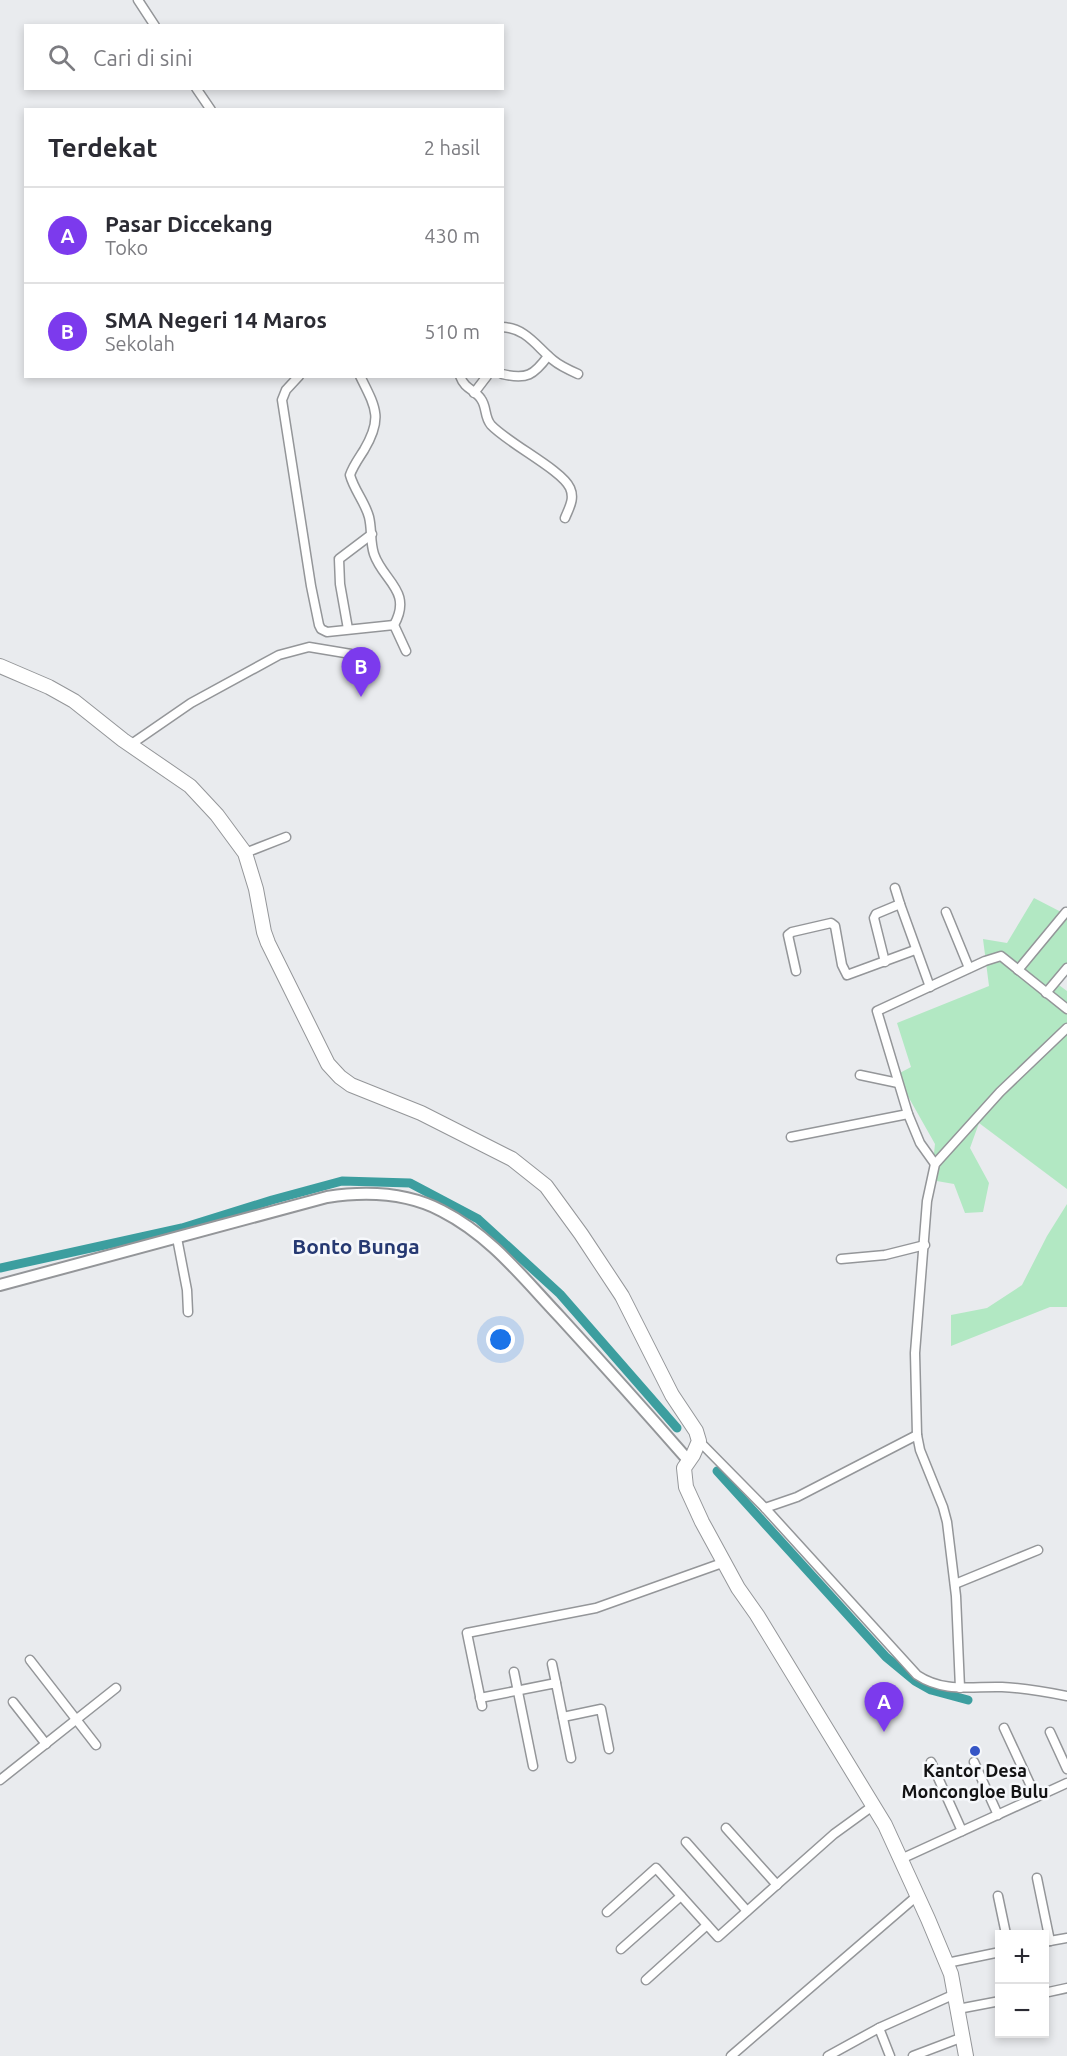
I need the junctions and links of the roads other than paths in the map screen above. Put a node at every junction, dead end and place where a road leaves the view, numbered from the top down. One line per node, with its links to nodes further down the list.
1 (138, 0): 2 (street)
2 (153, 24)
3 (197, 90): 4 (street)
4 (210, 108)
5 (504, 327): 6 (street)
6 (548, 356): 7 (street); 8 (street)
7 (504, 374)
8 (578, 374)
9 (297, 378): 17 (street)
10 (361, 378): 15 (street)
11 (461, 378): 13 (street)
12 (485, 378): 13 (street)
13 (474, 393): 14 (street)
14 (565, 518)
15 (372, 534): 16 (street); 17 (street)
16 (394, 625): 17 (street); 18 (street)
17 (348, 629)
18 (406, 651)
19 (370, 664): 21 (street)
20 (0, 666): 21 (main road)
21 (130, 745): 23 (main road)
22 (286, 837): 23 (street)
23 (245, 853): 49 (main road)
24 (895, 888): 25 (street)
25 (900, 904): 28 (street); 29 (street)
26 (945, 912): 30 (street)
27 (1065, 912): 32 (street)
28 (915, 950): 29 (street); 34 (street)
29 (885, 962): 33 (street)
30 (969, 968): 32 (street); 34 (street)
31 (1067, 968): 35 (street)
32 (1018, 970): 35 (street)
33 (796, 971)
34 (930, 987): 39 (street)
35 (1046, 993): 36 (street)
36 (1067, 1009)
37 (1067, 1028): 42 (street)
38 (860, 1075): 39 (street)
39 (898, 1083): 40 (street)
40 (908, 1114): 41 (street); 42 (street)
41 (791, 1137)
42 (935, 1164): 44 (street)
43 (177, 1238): 46 (street); 47 (street); 50 (street)
44 (925, 1245): 45 (street); 48 (street)
45 (841, 1259)
46 (0, 1285)
47 (188, 1312)
48 (917, 1435): 51 (street); 54 (street)
49 (699, 1441): 50 (main road); 51 (street)
50 (688, 1460): 53 (main road)
51 (765, 1508): 60 (street)
52 (1038, 1550): 54 (street)
53 (724, 1562): 61 (street); 79 (main road)
54 (955, 1584): 60 (street)
55 (30, 1660): 65 (street)
56 (552, 1664): 58 (street)
57 (514, 1671): 61 (street)
58 (556, 1683): 61 (street); 64 (street)
59 (116, 1688): 65 (street)
60 (960, 1688): 62 (street)
61 (518, 1691): 74 (street)
62 (1067, 1695)
63 (13, 1702): 68 (street)
64 (563, 1717): 70 (street); 71 (street)
65 (77, 1720): 68 (street); 69 (street)
66 (1004, 1728): 78 (street)
67 (1050, 1732): 75 (street)
68 (46, 1744): 76 (street)
69 (96, 1745)
70 (609, 1749)
71 (571, 1758)
72 (931, 1762): 82 (street)
73 (974, 1762): 80 (street)
74 (533, 1766)
75 (1067, 1769)
76 (0, 1780)
77 (1067, 1783): 78 (street)
78 (1036, 1797): 80 (street)
79 (874, 1804): 84 (main road); 86 (street)
80 (998, 1815): 82 (street)
81 (726, 1828): 86 (street)
82 (962, 1831): 84 (street)
83 (686, 1842): 90 (street)
84 (901, 1859): 87 (main road)
85 (1037, 1878): 94 (street)
86 (777, 1885): 90 (street)
87 (918, 1895): 99 (main road); 108 (street)
88 (681, 1896): 91 (street); 92 (street); 97 (street)
89 (998, 1896): 93 (street)
90 (747, 1911): 92 (street)
91 (607, 1912)
92 (707, 1925): 100 (street)
93 (1005, 1930)
94 (1045, 1930)
95 (1067, 1938): 96 (street)
96 (1049, 1942)
97 (621, 1949)
98 (995, 1953): 99 (street)
99 (946, 1963): 103 (main road)
100 (646, 1980)
101 (1067, 1989): 102 (street)
102 (1049, 1992)
103 (955, 1994): 105 (main road); 106 (street)
104 (995, 2002): 105 (street)
105 (958, 2009): 107 (main road)
106 (879, 2028): 109 (street); 110 (street)
107 (963, 2037): 111 (street); 112 (main road)
108 (731, 2056)
109 (828, 2056)
110 (890, 2056)
111 (913, 2056)
112 (966, 2056)

